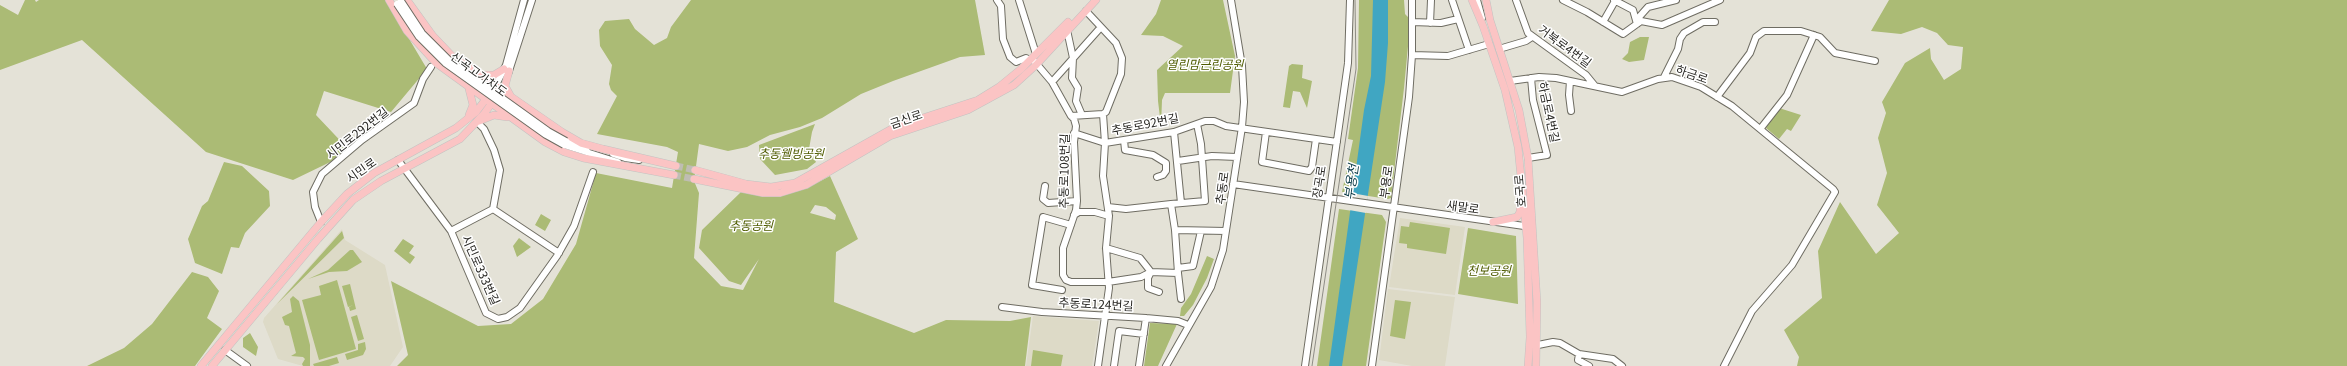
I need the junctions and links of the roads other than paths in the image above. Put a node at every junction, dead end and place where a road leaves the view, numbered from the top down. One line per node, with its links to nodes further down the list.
1 (389, 0): 52 (main road)
2 (524, 0): 45 (street, 시민로)
3 (532, 0): 45 (street, 시민로)
4 (997, 0): 40 (street)
5 (1019, 0): 40 (street, 추동로108번길)
6 (1090, 0): 40 (main road, 금신로)
7 (1096, 0): 23 (main road, 금신로)
8 (1231, 0): 66 (street, 추동로)
9 (1350, 0): 73 (street, 장곡로)
10 (1412, 0): 26 (street, 부용로)
11 (1431, 0): 30 (street)
12 (1452, 0): 24 (street)
13 (1472, 0): 31 (main road, 호국로)
14 (1477, 0): 31 (street, 호국로)
15 (1482, 0): 25 (street, 호국로)
16 (1486, 0): 25 (main road, 호국로)
17 (1516, 0): 35 (street, 거북로4번길)
18 (1563, 0): 27 (street)
19 (1614, 0): 27 (street); 28 (street)
20 (1676, 0): 28 (street)
21 (1720, 0): 28 (street)
22 (400, 1): 46 (main road); 74 (street, 신곡고가차도, bridge)
23 (1086, 11): 32 (street); 33 (main road, 금신로)
24 (1458, 19): 30 (street); 38 (street)
25 (1490, 20): 37 (main road, 호국로)
26 (1412, 22): 30 (street); 39 (street, 부용로)
27 (1603, 22): 28 (street)
28 (1639, 22)
29 (1716, 22): 47 (street)
30 (1430, 23)
31 (1483, 26): 36 (main road, 호국로)
32 (1101, 27): 41 (street); 59 (street)
33 (1067, 30): 41 (street); 43 (main road, 금신로)
34 (1814, 35): 42 (street); 55 (street); 67 (street)
35 (1532, 37): 37 (street); 53 (street, 거북로4번길)
36 (1489, 44): 38 (street); 87 (main road, 호국로)
37 (1499, 49): 49 (main road, 호국로)
38 (1469, 50): 39 (street)
39 (1412, 55): 98 (street, 부용로)
40 (1033, 57): 43 (street, 추동로108번길); 85 (main road, 금신로)
41 (1073, 58): 51 (street); 60 (street)
42 (1876, 60)
43 (1036, 65): 51 (street, 추동로108번길); 90 (main road, 금신로)
44 (431, 67): 102 (street, 시민로292번길)
45 (507, 70): 46 (main road); 54 (street, 시민로); 57 (main road)
46 (475, 73): 54 (main road)
47 (1664, 77): 53 (street, 하금로); 55 (street, 하금로)
48 (1531, 78): 49 (street, 하금로); 50 (street, 하금로); 78 (street, 하금로4번길)
49 (1510, 81): 78 (main road, 호국로)
50 (1570, 81): 53 (street, 하금로); 58 (street)
51 (1052, 82): 61 (street, 추동로108번길)
52 (464, 85): 56 (main road); 65 (main road)
53 (1595, 86)
54 (498, 88): 56 (main road, 시민로); 57 (main road)
55 (1717, 96): 67 (street, 하금로)
56 (489, 102): 62 (main road); 63 (main road, 시민로); 65 (main road, 시민로)
57 (524, 106): 81 (main road)
58 (1571, 111)
59 (1103, 114): 60 (street); 75 (street)
60 (1082, 115): 61 (street)
61 (1071, 116): 70 (street, 추동로108번길)
62 (512, 118): 63 (main road); 82 (main road)
63 (477, 122): 84 (main road, 시민로); 99 (street)
64 (1197, 124): 66 (street, 추동로92번길); 68 (street, 추동로92번길); 77 (street)
65 (460, 125): 79 (main road, 시민로)
66 (1242, 128): 69 (street, 추동로92번길); 76 (street, 추동로)
67 (1761, 128): 140 (street, 하금로)
68 (1174, 132): 72 (street, 추동로92번길); 80 (street)
69 (1266, 132): 71 (street, 추동로92번길); 71 (street)
70 (1074, 133): 75 (street); 94 (street, 추동로108번길)
71 (1316, 139): 73 (street, 추동로92번길)
72 (1124, 140): 75 (street, 추동로92번길); 89 (street)
73 (1337, 142): 93 (street, 장곡로)
74 (565, 143): 81 (street); 82 (street)
75 (1105, 143): 97 (street, 추동로92번길)
76 (1238, 157): 77 (street); 91 (street, 추동로)
77 (1201, 158): 80 (street); 95 (street)
78 (1528, 158): 105 (main road, 호국로)
79 (398, 160): 84 (street, 시민로333번길); 102 (main road, 시민로)
80 (1178, 161): 95 (street)
81 (657, 162): 83 (main road)
82 (632, 166): 88 (main road)
83 (676, 166)
84 (402, 169): 107 (street, 시민로333번길); 124 (main road, 시민로)
85 (695, 170)
86 (593, 172): 111 (street, 시민로333번길)
87 (1521, 172): 103 (main road); 105 (main road, 호국로)
88 (674, 175)
89 (1157, 177)
90 (694, 179)
91 (1233, 184): 93 (street); 109 (street, 추동로)
92 (1045, 186): 94 (street)
93 (1331, 198): 98 (street, 새말로); 133 (street, 장곡로)
94 (1077, 201): 100 (street, 추동로108번길)
95 (1181, 203): 96 (street)
96 (1171, 204): 97 (street); 106 (street)
97 (1108, 207): 101 (street, 추동로92번길)
98 (1391, 207): 103 (street, 새말로); 134 (street, 부용로)
99 (492, 210): 107 (street); 111 (street)
100 (1074, 215): 101 (street); 104 (street, 추동로108번길)
101 (1109, 216): 110 (street, 추동로92번길)
102 (321, 222): 126 (main road, 시민로)
103 (1493, 222): 105 (street, 새말로)
104 (1070, 225): 114 (street, 추동로108번길); 115 (street)
105 (1530, 227): 123 (main road, 호국로); 135 (main road, 호국로)
106 (1175, 230): 108 (street); 112 (street)
107 (451, 231): 111 (street, 시민로333번길)
108 (1200, 231): 109 (street); 112 (street)
109 (1226, 231): 121 (street, 추동로)
110 (1106, 248): 113 (street); 114 (street, 추동로92번길)
111 (559, 253)
112 (1178, 270): 113 (street, 추동로108번길); 117 (street)
113 (1151, 272): 114 (street, 추동로108번길); 116 (street)
114 (1108, 282): 119 (street, 추동로92번길)
115 (1062, 290)
116 (1159, 292)
117 (1180, 299)
118 (1002, 307): 119 (street, 추동로124번길)
119 (1105, 316): 120 (street, 추동로124번길); 129 (street, 추동로92번길)
120 (1146, 318): 121 (street, 추동로124번길); 122 (street)
121 (1188, 325): 132 (street, 추동로)
122 (1144, 334): 130 (street); 131 (street)
123 (1538, 345): 125 (street); 136 (main road, 호국로); 137 (main road)
124 (225, 350): 127 (main road, 시민로); 128 (street)
125 (1579, 354): 138 (street); 139 (street)
126 (201, 366)
127 (212, 366)
128 (247, 366)
129 (1098, 366)
130 (1114, 366)
131 (1139, 366)
132 (1166, 366)
133 (1304, 366)
134 (1372, 366)
135 (1529, 366)
136 (1536, 366)
137 (1541, 366)
138 (1589, 366)
139 (1622, 366)
140 (1724, 366)

